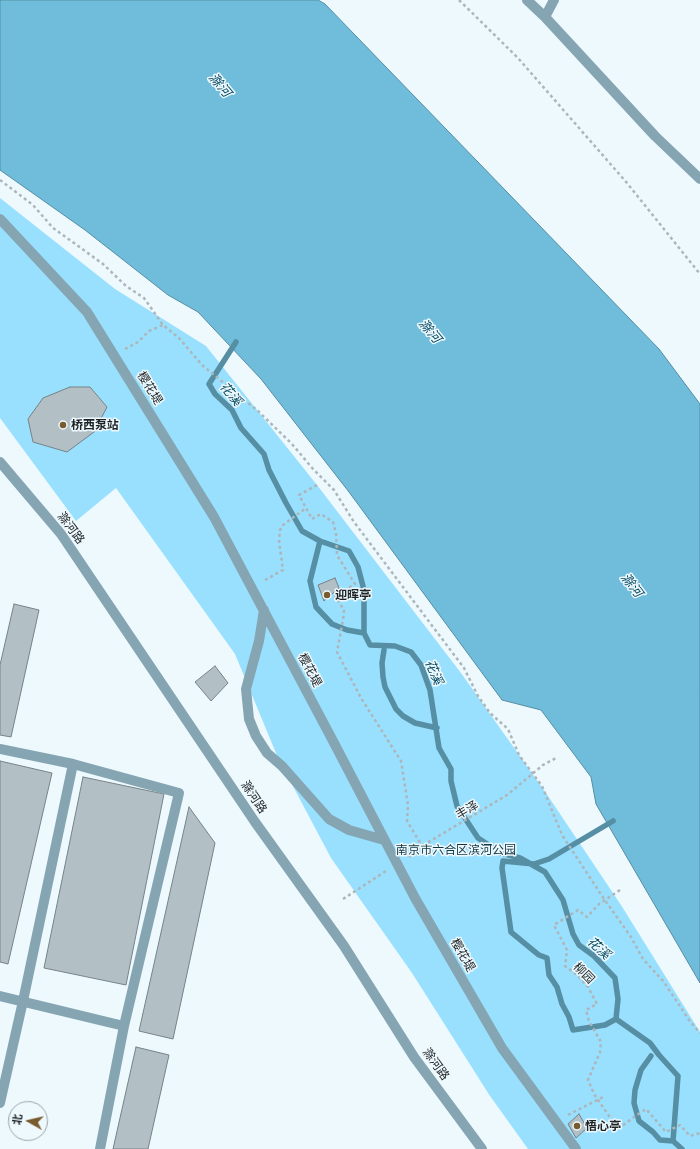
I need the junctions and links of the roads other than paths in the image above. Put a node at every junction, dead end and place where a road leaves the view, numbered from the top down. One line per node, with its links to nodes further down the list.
1 (527, 0): 3 (street)
2 (554, 0): 3 (street)
3 (545, 17): 4 (street)
4 (700, 179)
5 (0, 219): 7 (street, 樱花堤)
6 (0, 462): 16 (street, 滁河路)
7 (264, 610): 10 (street, 樱花堤); 10 (street)
8 (0, 749): 9 (street)
9 (73, 764): 12 (street); 13 (street)
10 (384, 840): 17 (street, 樱花堤)
11 (0, 996): 12 (street)
12 (23, 1002): 13 (street); 14 (street)
13 (124, 1026): 15 (street)
14 (0, 1103)
15 (100, 1149)
16 (482, 1149)
17 (576, 1149)

